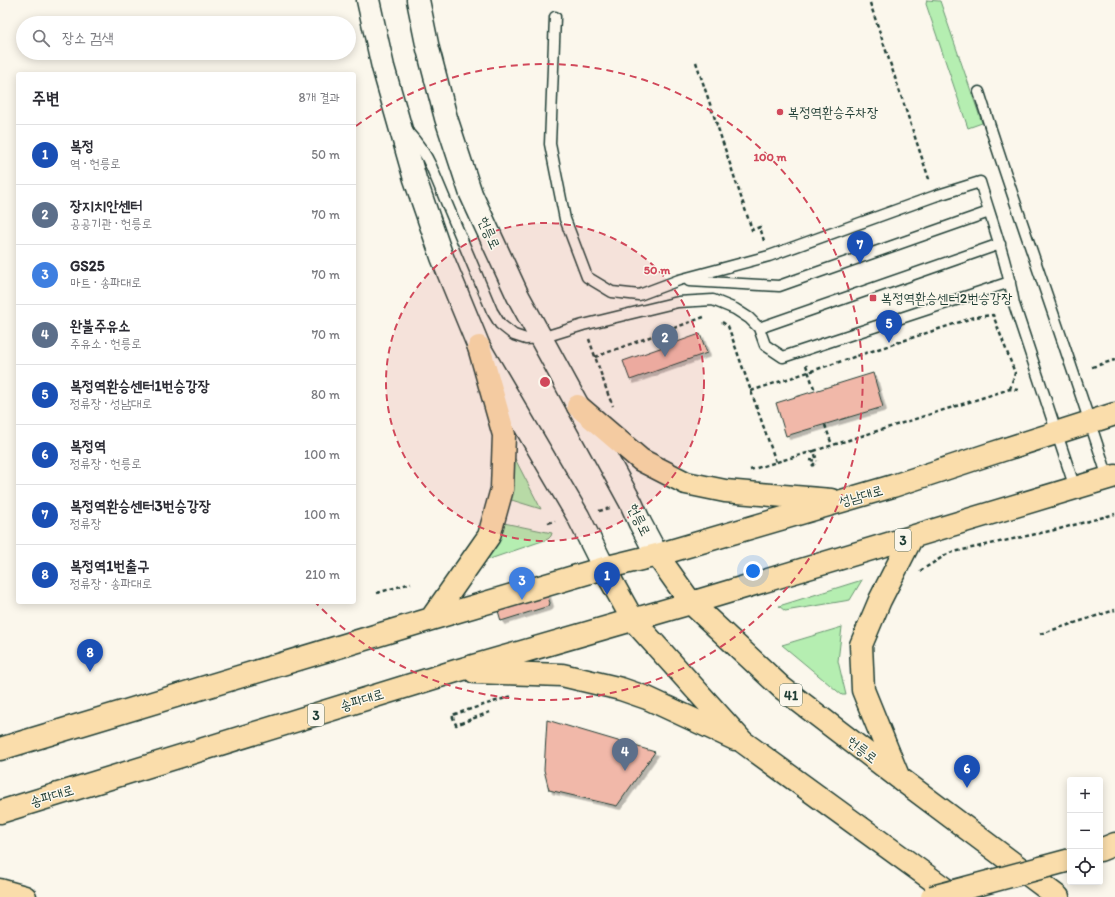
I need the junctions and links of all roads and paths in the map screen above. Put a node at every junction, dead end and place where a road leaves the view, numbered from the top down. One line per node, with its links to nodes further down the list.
1 (368, 0): 7 (main road)
2 (418, 0): 18 (main road, 헌릉로)
3 (870, 3): 8 (path)
4 (555, 17): 12 (lane)
5 (696, 62): 10 (path)
6 (979, 92): 32 (lane)
7 (398, 122): 18 (lane); 19 (main road)
8 (935, 196): 9 (lane); 12 (lane)
9 (989, 212): 11 (lane); 12 (lane)
10 (752, 230)
11 (1000, 244): 13 (lane); 17 (lane)
12 (679, 280)
13 (1010, 282): 20 (lane); 34 (lane)
14 (710, 318): 21 (path)
15 (716, 319): 27 (path)
16 (583, 325): 17 (lane); 18 (lane); 21 (path)
17 (759, 328): 20 (lane)
18 (541, 338): 29 (main road, 헌릉로)
19 (479, 347): 48 (main road); 54 (main road)
20 (801, 351): 24 (path)
21 (595, 357): 30 (path)
22 (1115, 360): 23 (path)
23 (1092, 367)
24 (808, 372): 25 (path); 27 (path); 28 (path)
25 (1010, 389): 26 (path); 35 (path)
26 (1019, 390)
27 (751, 391): 39 (path)
28 (815, 391)
29 (578, 406): 44 (main road); 47 (main road, 헌릉로)
30 (615, 409)
31 (1115, 414): 32 (main road, 성남대로)
32 (1090, 422): 34 (main road, 성남대로); 42 (lane)
33 (825, 424): 35 (path)
34 (1056, 433): 43 (lane); 44 (main road, 성남대로)
35 (832, 445): 36 (path)
36 (814, 451): 38 (path); 39 (path)
37 (810, 460): 38 (path)
38 (817, 461): 40 (path)
39 (776, 462): 41 (path)
40 (812, 466)
41 (748, 471)
42 (1111, 477): 43 (main road, 3)
43 (1075, 488): 46 (main road, 3)
44 (844, 501): 47 (main road, 성남대로)
45 (1115, 514): 49 (path)
46 (912, 537): 52 (main road, 3); 62 (main road)
47 (657, 555): 48 (main road, 성남대로); 52 (main road, 헌릉로)
48 (604, 568): 54 (main road); 55 (main road)
49 (916, 574)
50 (411, 583): 51 (path)
51 (377, 593)
52 (691, 603): 55 (main road, 3); 62 (main road, 헌릉로 / 41)
53 (1115, 610): 56 (path)
54 (431, 619): 61 (main road)
55 (633, 620): 57 (main road, 송파대로 / 3); 60 (main road)
56 (1040, 634)
57 (456, 671): 60 (main road); 63 (main road, 송파대로 / 3)
58 (516, 695): 59 (path)
59 (490, 712)
60 (743, 742): 70 (main road)
61 (0, 749)
62 (898, 777): 71 (main road, 헌릉로 / 41)
63 (0, 812)
64 (1115, 844): 65 (main road)
65 (1102, 849)
66 (1067, 861): 69 (main road, bridge)
67 (0, 890): 68 (main road)
68 (25, 897)
69 (932, 897)
70 (956, 897)
71 (1058, 897)

